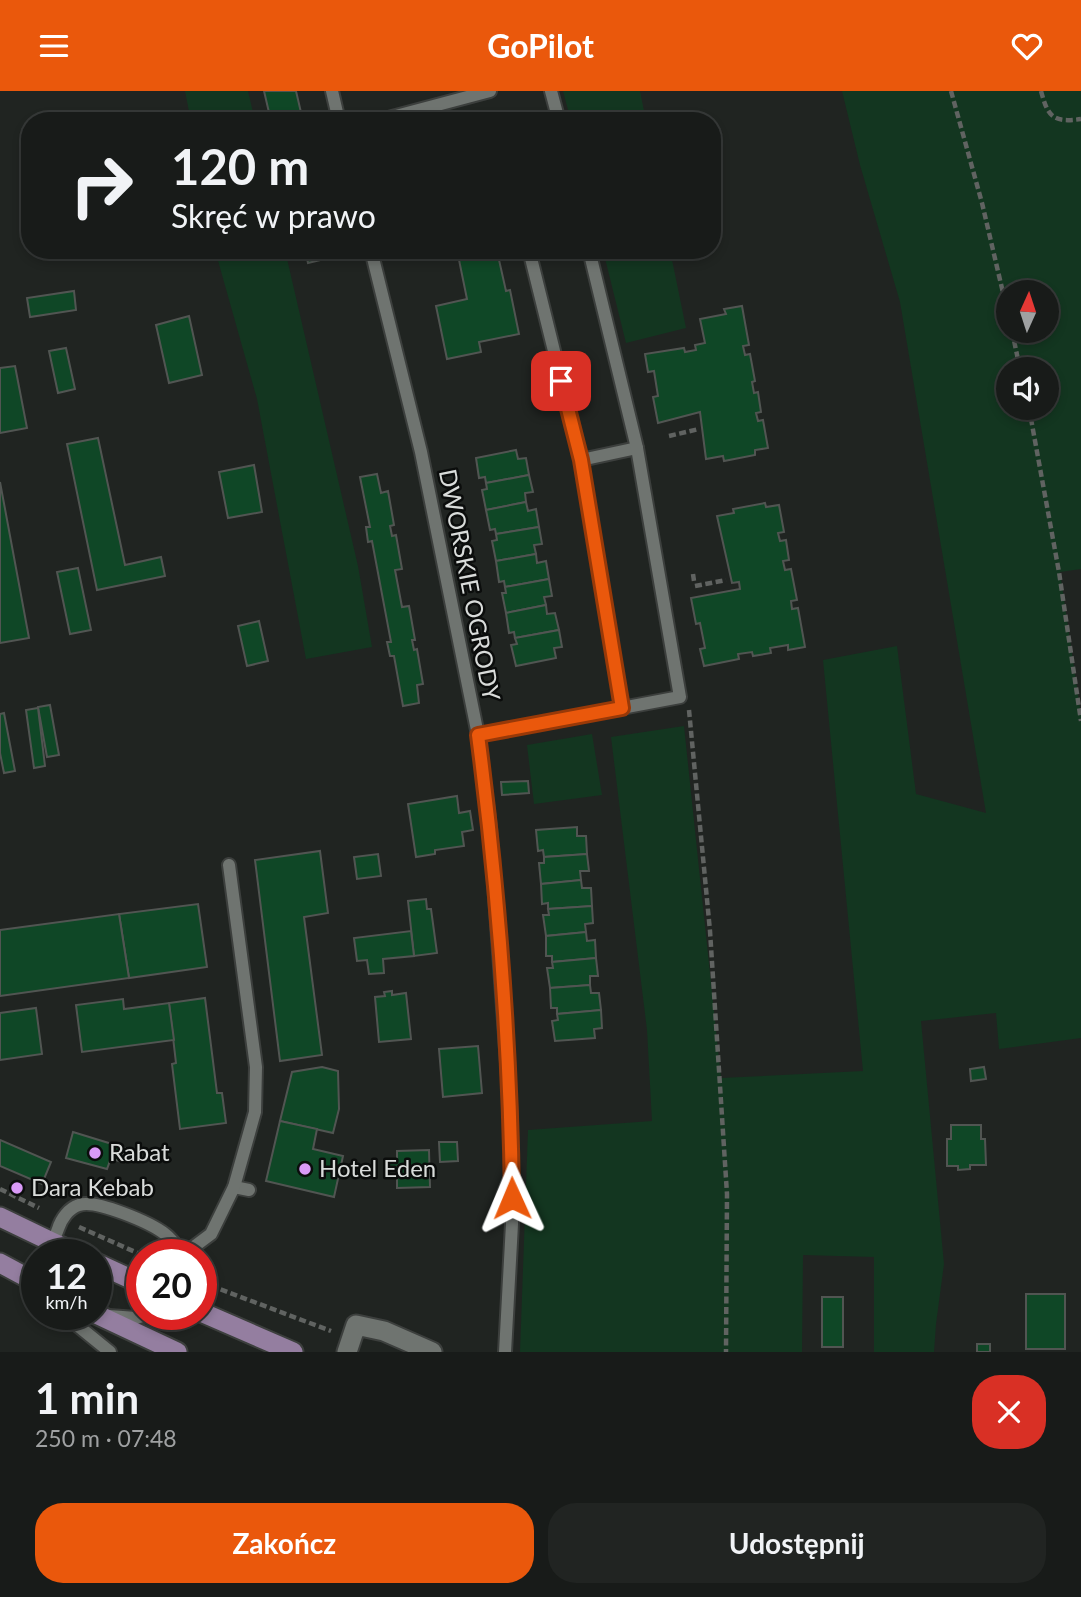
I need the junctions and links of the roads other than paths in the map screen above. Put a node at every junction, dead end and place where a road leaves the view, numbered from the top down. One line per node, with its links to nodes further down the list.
1 (332, 91): 4 (lane)
2 (490, 91): 5 (lane)
3 (551, 91): 6 (lane)
4 (337, 112)
5 (411, 112)
6 (557, 112)
7 (373, 259): 13 (lane, DWORSKIE OGRODY)
8 (531, 259): 11 (lane)
9 (591, 259): 10 (lane)
10 (637, 448): 11 (lane); 12 (lane)
11 (581, 460): 12 (lane)
12 (622, 708): 13 (lane)
13 (478, 735): 32 (lane, DWORSKIE OGRODY)
14 (229, 865): 15 (lane)
15 (234, 1187): 16 (lane); 21 (lane)
16 (249, 1190)
17 (0, 1217): 18 (main road)
18 (36, 1239)
19 (56, 1239): 20 (lane)
20 (172, 1239)
21 (204, 1239)
22 (0, 1263): 23 (main road)
23 (21, 1274)
24 (217, 1319): 30 (main road)
25 (112, 1321): 29 (main road)
26 (86, 1330): 28 (lane)
27 (350, 1345): 31 (street)
28 (110, 1352)
29 (177, 1352)
30 (292, 1352)
31 (432, 1352)
32 (505, 1352)

